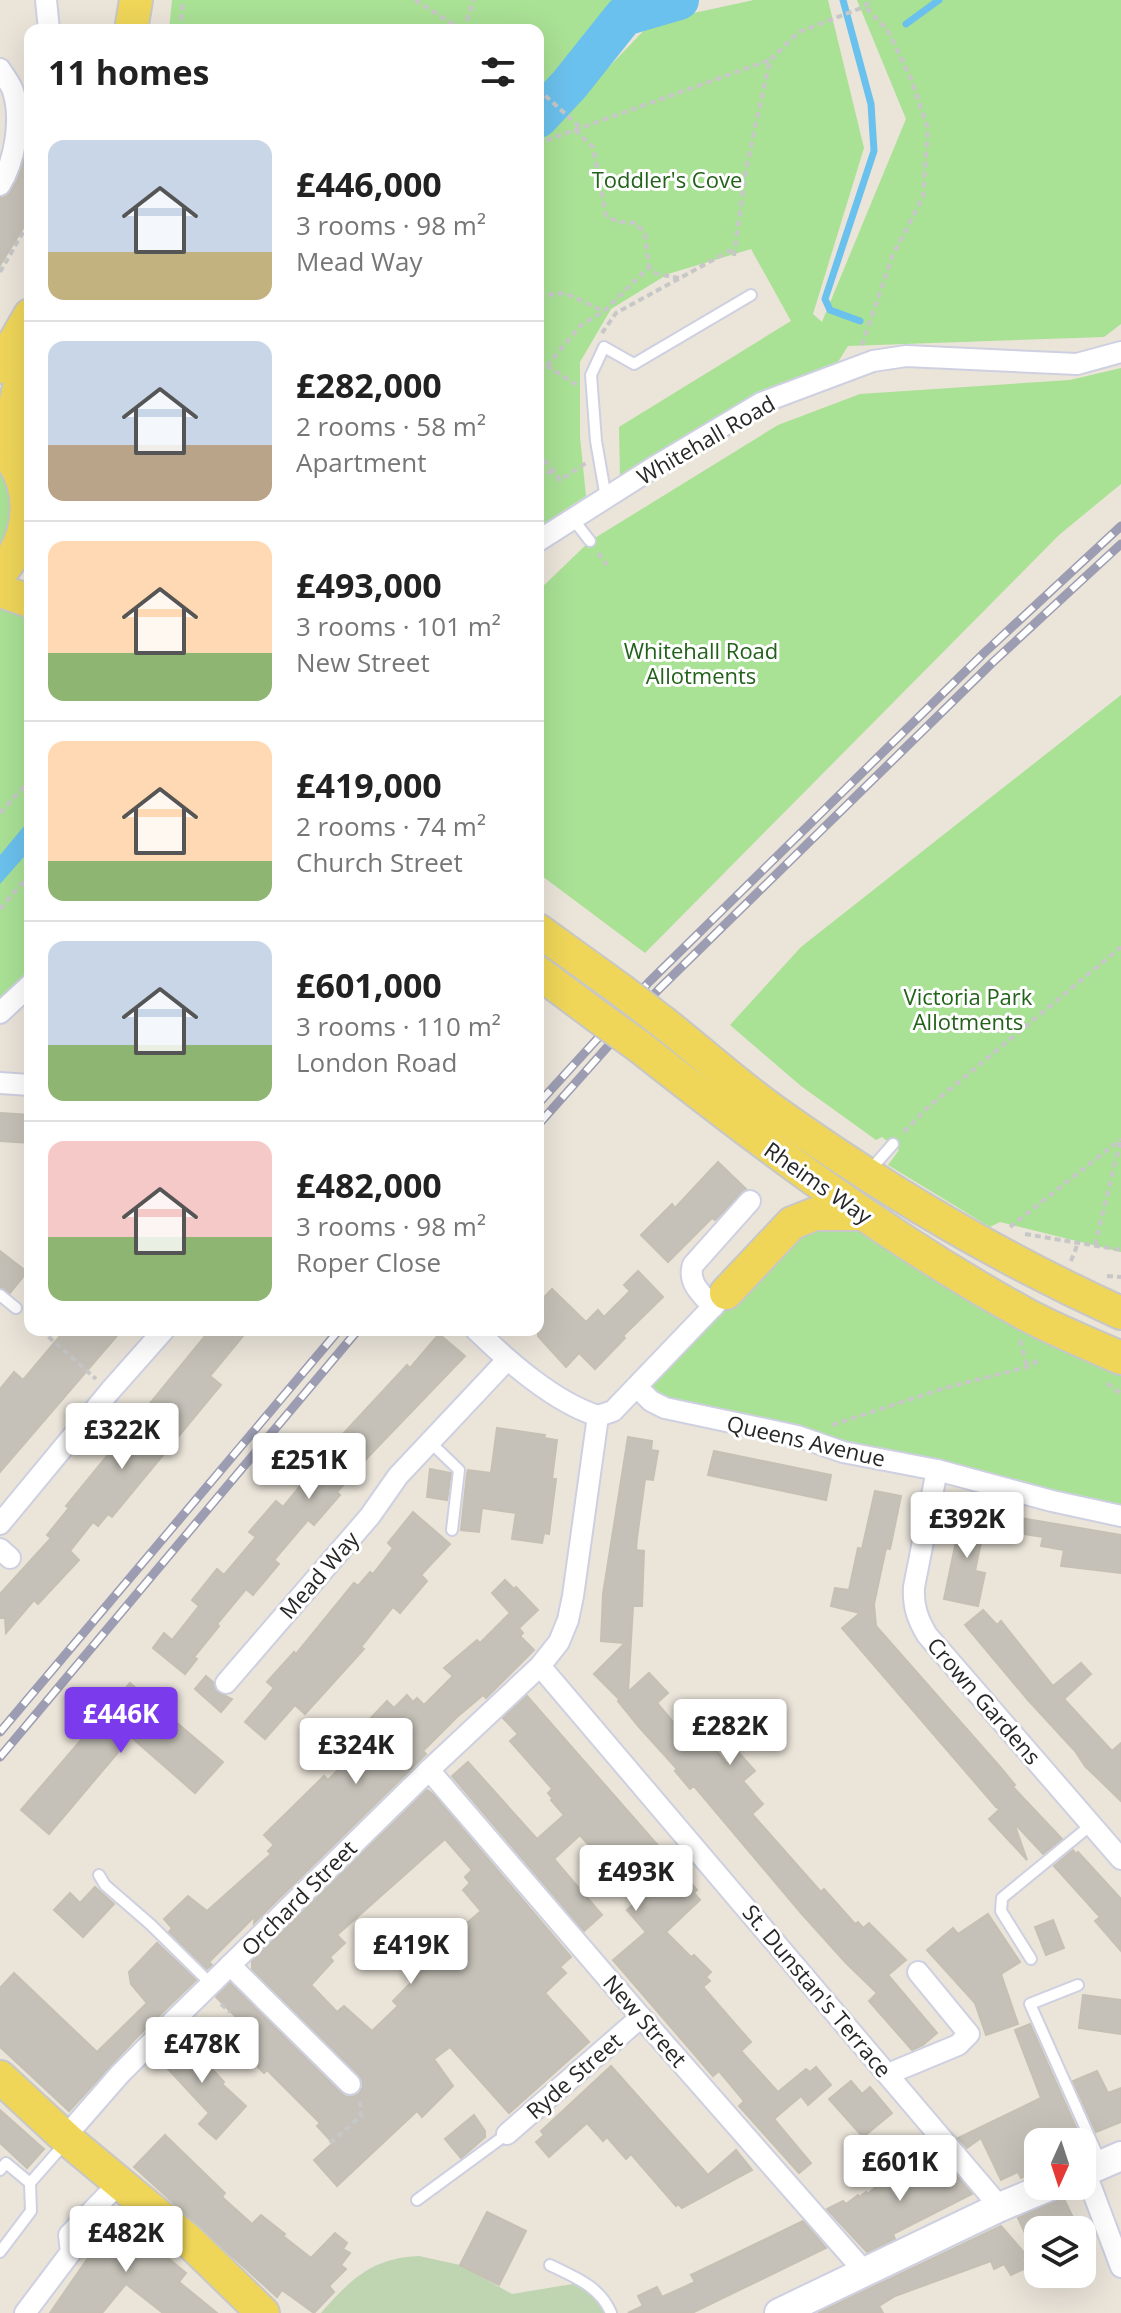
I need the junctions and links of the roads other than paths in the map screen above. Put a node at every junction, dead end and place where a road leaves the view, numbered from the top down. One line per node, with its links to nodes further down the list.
1 (46, 0): 4 (street)
2 (136, 0): 5 (main road)
3 (158, 0): 6 (main road)
4 (48, 24)
5 (132, 24)
6 (155, 24)
7 (0, 69): 8 (street)
8 (14, 89): 9 (street)
9 (0, 185)
10 (751, 295): 18 (lane)
11 (24, 325): 13 (main road)
12 (1121, 352): 18 (street, Whitehall Road)
13 (0, 367)
14 (24, 376): 16 (main road)
15 (0, 446): 16 (main road)
16 (20, 473): 17 (main road)
17 (24, 484)
18 (607, 500): 19 (street, Whitehall Road)
19 (573, 519): 21 (street, Whitehall Road); 22 (lane)
20 (24, 534): 23 (main road)
21 (544, 537)
22 (590, 541)
23 (0, 573)
24 (0, 591): 25 (main road)
25 (24, 599)
26 (544, 934): 33 (main road, Rheims Way, bridge)
27 (544, 976): 35 (main road, Rheims Way, bridge)
28 (24, 991): 29 (street)
29 (0, 1013)
30 (0, 1083): 31 (street)
31 (24, 1085)
32 (893, 1144): 33 (lane)
33 (867, 1174): 39 (main road, Rheims Way)
34 (750, 1201): 37 (street)
35 (861, 1214): 37 (main road); 42 (main road, Rheims Way)
36 (0, 1295): 38 (lane)
37 (720, 1300): 44 (street)
38 (16, 1308)
39 (1121, 1313)
40 (159, 1336): 49 (street)
41 (482, 1336): 43 (street)
42 (1121, 1358)
43 (507, 1360): 45 (street); 46 (street, Mead Way)
44 (637, 1387): 45 (street); 47 (street, Queens Avenue)
45 (598, 1416): 51 (street)
46 (431, 1443): 50 (lane); 52 (street, Mead Way)
47 (937, 1470): 48 (street, Queens Avenue); 54 (street, Crown Gardens)
48 (1121, 1516)
49 (0, 1524)
50 (452, 1530)
51 (540, 1666): 53 (street, Orchard Street); 63 (street, St. Dunstan's Terrace)
52 (226, 1683)
53 (429, 1770): 58 (street, Orchard Street); 62 (street, New Street)
54 (1091, 1825): 55 (street, Crown Gardens); 57 (lane)
55 (1121, 1859)
56 (99, 1875): 60 (lane)
57 (1031, 1959)
58 (230, 1965): 60 (street, Orchard Street); 65 (street)
59 (918, 1972): 63 (street)
60 (211, 1984): 67 (street, Orchard Street)
61 (1078, 1985): 68 (lane)
62 (641, 2017): 66 (street, Ryde Street); 78 (street, New Street)
63 (888, 2074): 74 (street, St. Dunstan's Terrace)
64 (0, 2077): 67 (main road)
65 (355, 2087)
66 (507, 2134): 73 (lane)
67 (67, 2138): 70 (lane); 71 (main road)
68 (1097, 2166): 77 (street)
69 (0, 2170): 70 (lane)
70 (30, 2183): 75 (lane)
71 (119, 2183): 80 (street); 81 (main road)
72 (1024, 2197): 74 (street)
73 (417, 2200)
74 (1000, 2207): 78 (street)
75 (0, 2252)
76 (550, 2265): 82 (lane)
77 (1121, 2267)
78 (864, 2271): 79 (street)
79 (787, 2311)
80 (25, 2313)
81 (263, 2313)
82 (611, 2313)

